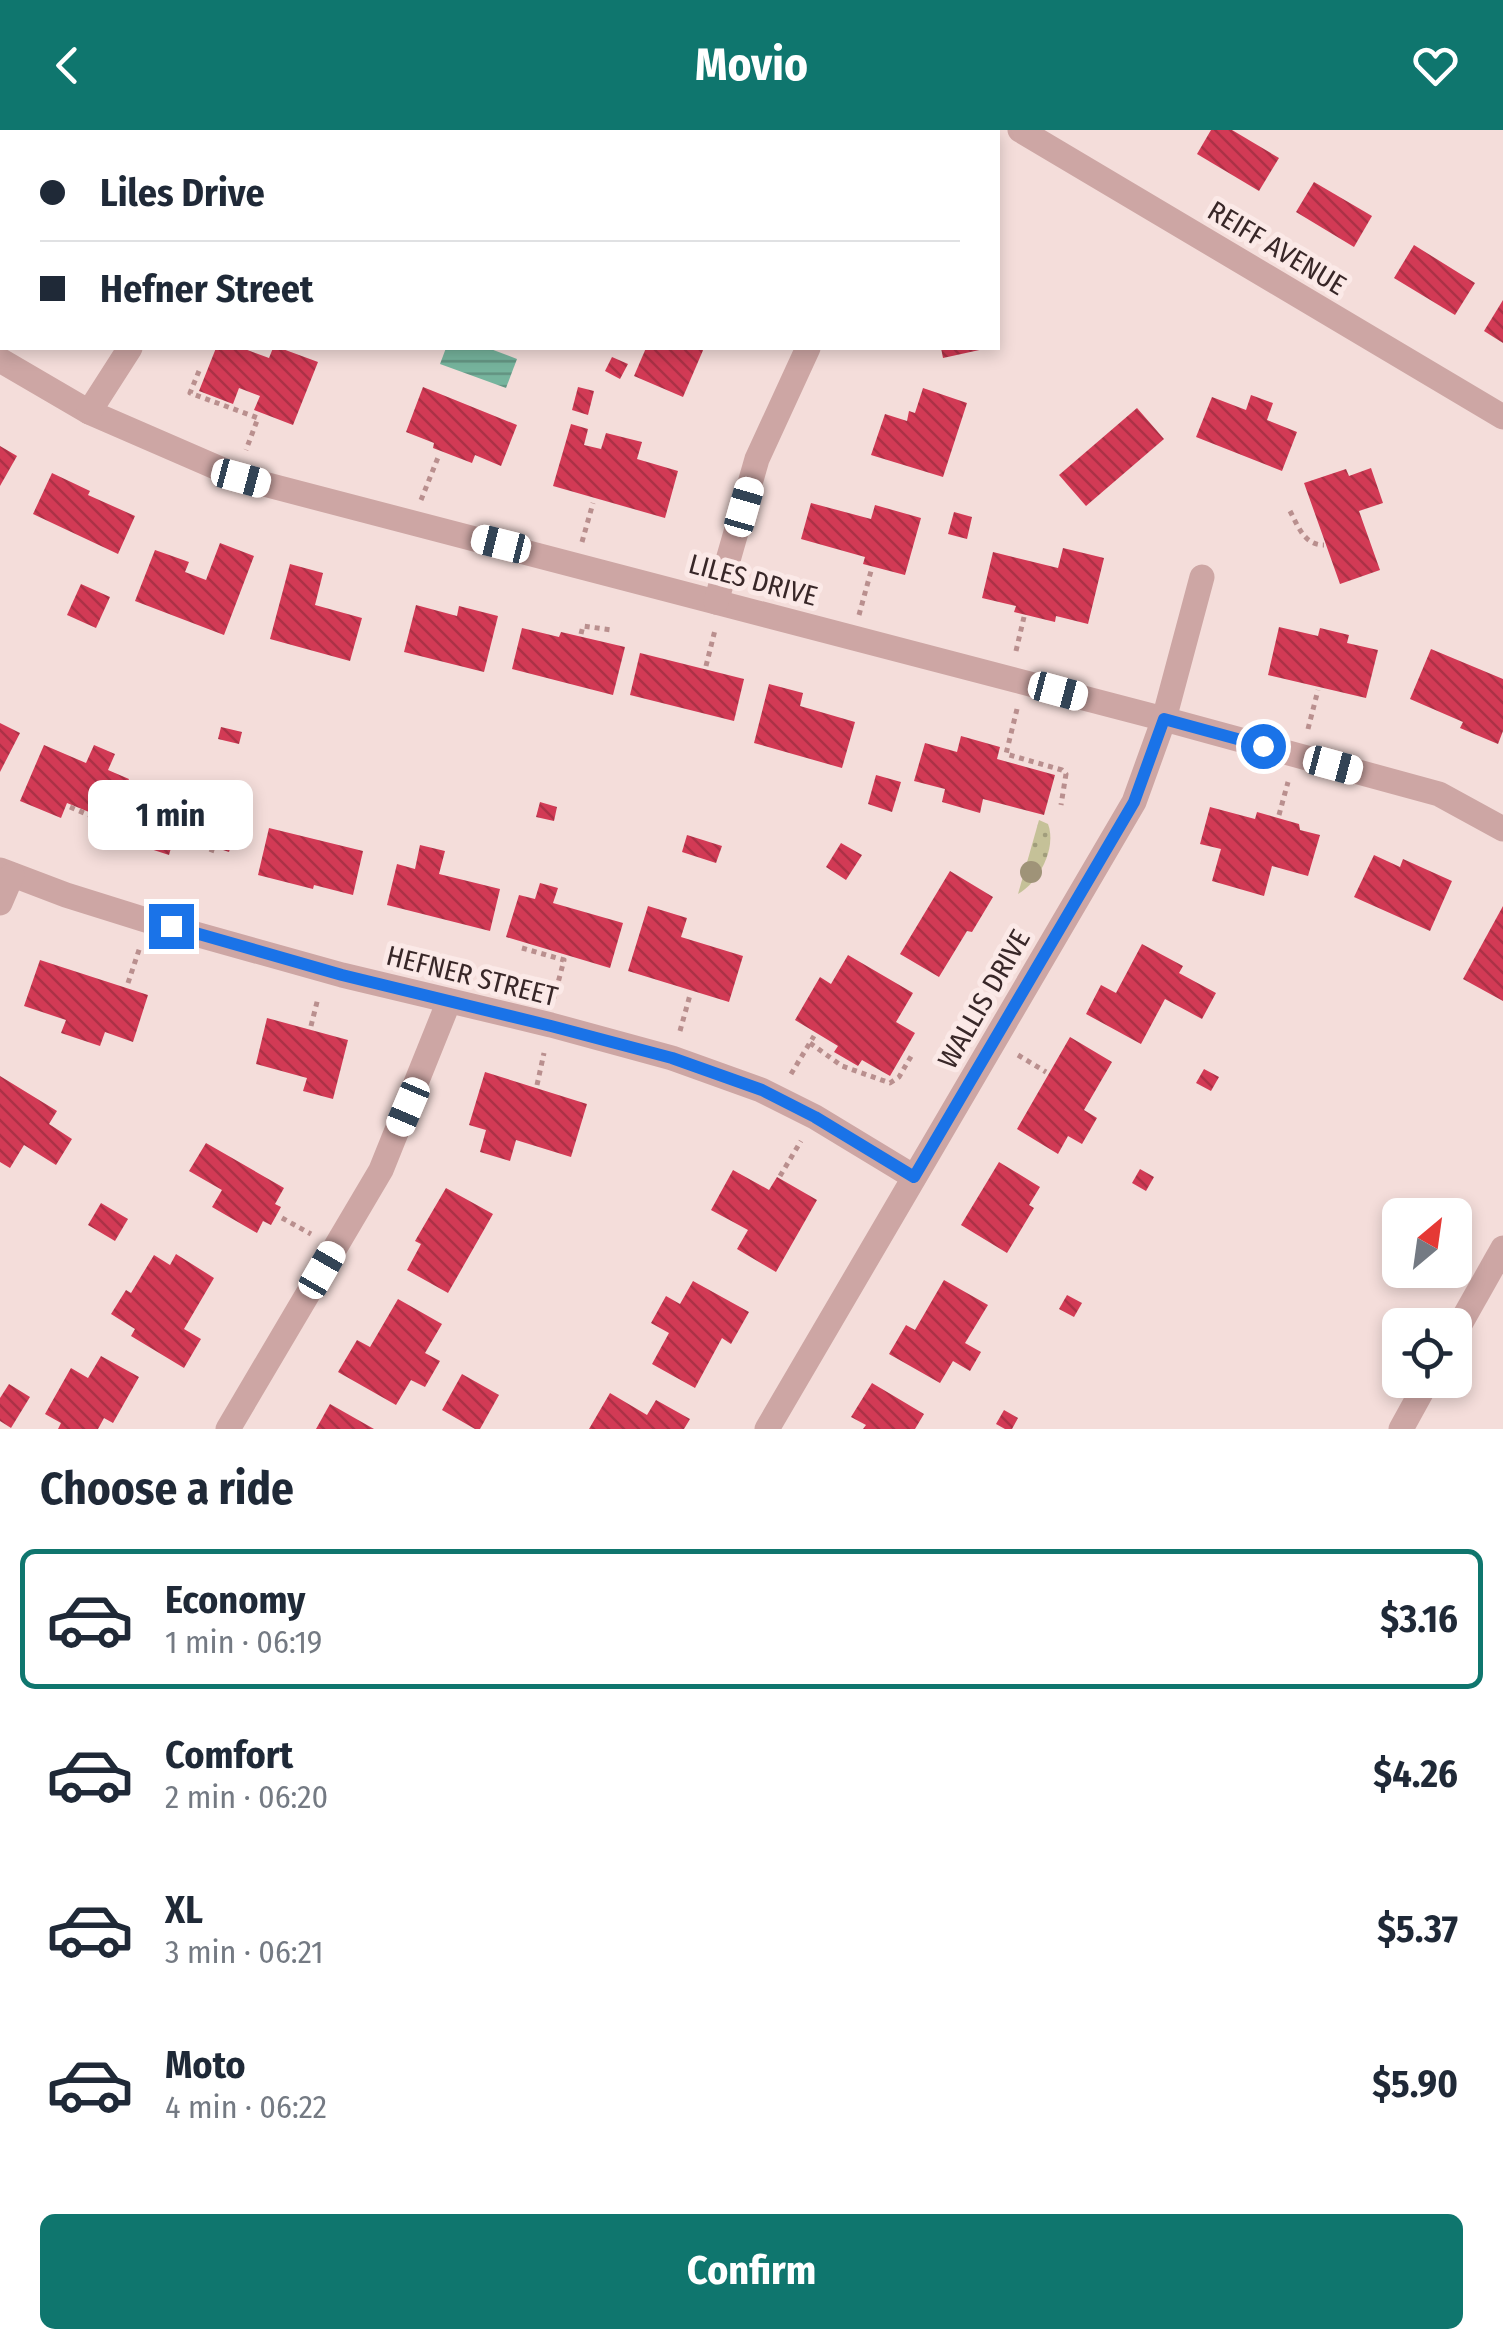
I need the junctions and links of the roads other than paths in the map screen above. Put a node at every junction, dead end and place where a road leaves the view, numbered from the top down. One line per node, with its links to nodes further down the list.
1 (1020, 130): 6 (street, REIFF AVENUE)
2 (129, 350): 5 (street)
3 (807, 350): 8 (street)
4 (0, 360): 5 (street, LILES DRIVE)
5 (89, 412): 8 (street, LILES DRIVE)
6 (1503, 417)
7 (1202, 578): 9 (street, WALLIS DRIVE)
8 (719, 602): 9 (street, LILES DRIVE)
9 (1164, 719): 10 (street, LILES DRIVE); 14 (street, WALLIS DRIVE)
10 (1503, 829)
11 (6, 873): 12 (street); 13 (street, HEFNER STREET)
12 (0, 903)
13 (449, 1001): 14 (street, HEFNER STREET); 18 (street)
14 (914, 1177): 19 (street, WALLIS DRIVE)
15 (1503, 1248): 16 (street)
16 (1469, 1308)
17 (1418, 1398): 20 (street)
18 (228, 1429)
19 (767, 1429)
20 (1401, 1429)

